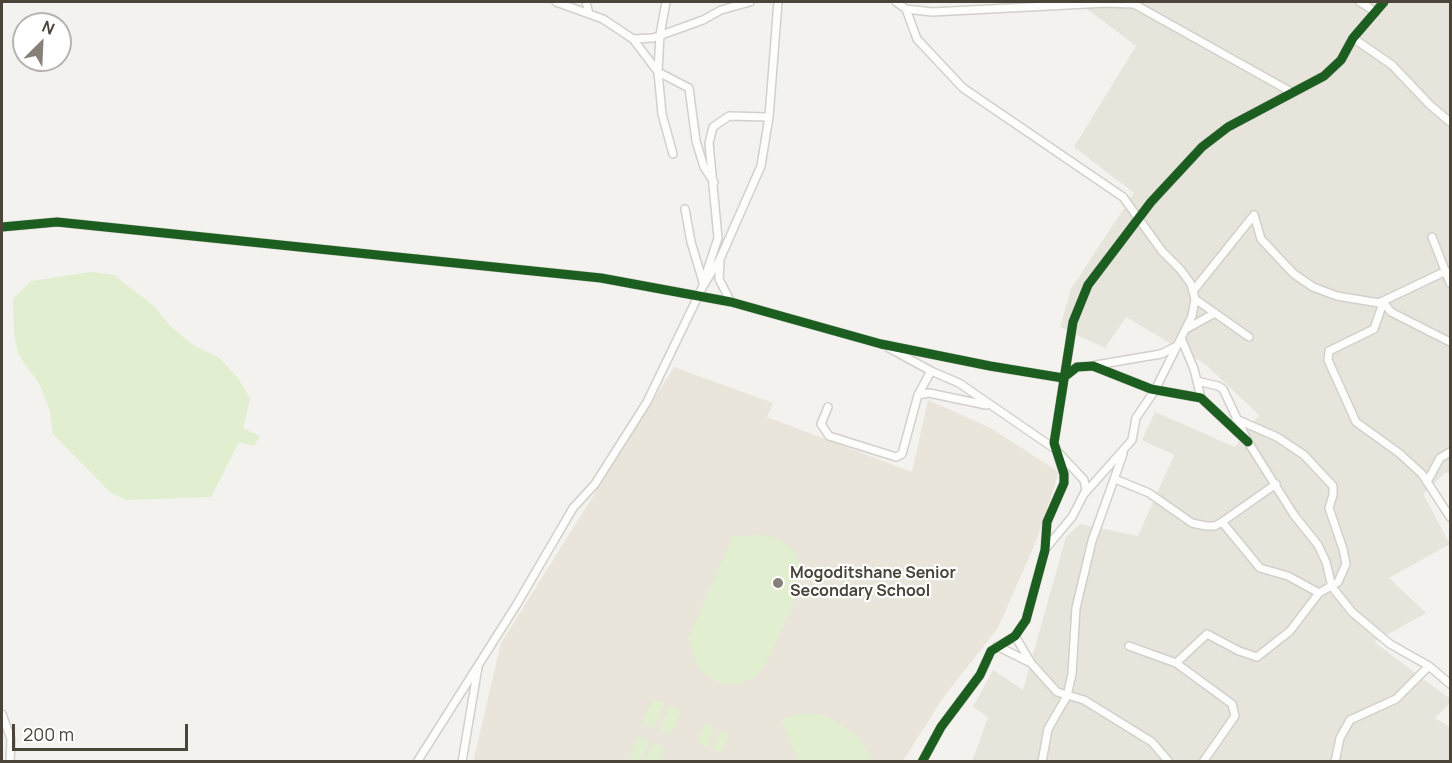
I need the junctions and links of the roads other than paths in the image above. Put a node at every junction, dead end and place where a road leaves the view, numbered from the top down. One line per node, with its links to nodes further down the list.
1 (556, 2): 12 (street)
2 (585, 2): 12 (street)
3 (736, 2): 4 (street)
4 (748, 2): 13 (street)
5 (778, 2): 18 (street)
6 (896, 2): 10 (street)
7 (1360, 2): 11 (street)
8 (1384, 2): 11 (street)
9 (665, 4): 13 (street)
10 (906, 9): 17 (street); 23 (street)
11 (1376, 12): 14 (street)
12 (589, 14): 15 (street)
13 (660, 35): 15 (street); 16 (street)
14 (1353, 38): 17 (street); 19 (street)
15 (633, 39): 16 (street)
16 (658, 72): 20 (street); 21 (street)
17 (1293, 93): 23 (street)
18 (770, 117): 21 (street); 27 (street)
19 (1450, 122)
20 (673, 154)
21 (714, 182): 26 (street)
22 (685, 209): 30 (street)
23 (1137, 219): 31 (street); 45 (street)
24 (2, 227): 32 (street)
25 (1432, 237): 28 (street)
26 (718, 238): 27 (street); 30 (street)
27 (720, 259): 30 (street); 34 (street)
28 (1446, 271): 29 (street); 35 (street)
29 (1450, 283)
30 (703, 284): 32 (street)
31 (1193, 291): 33 (street); 35 (street)
32 (698, 298): 34 (street); 69 (street)
33 (1196, 299): 36 (street); 37 (street)
34 (731, 302): 41 (street)
35 (1383, 303): 40 (street); 58 (street)
36 (1215, 314): 37 (street); 38 (street)
37 (1184, 330): 39 (street)
38 (1250, 337)
39 (1180, 338): 42 (street); 46 (street)
40 (1450, 342)
41 (881, 344): 44 (street); 45 (street)
42 (1176, 346): 43 (street); 47 (street)
43 (1093, 366): 45 (street); 47 (street)
44 (931, 370): 48 (street); 51 (street)
45 (1064, 378): 54 (street)
46 (1197, 381): 49 (street); 52 (street)
47 (1155, 390): 49 (street); 55 (street)
48 (918, 395): 50 (street); 51 (street)
49 (1201, 398): 53 (street)
50 (828, 407)
51 (997, 409): 54 (street)
52 (1236, 419): 53 (street); 64 (street)
53 (1248, 442): 59 (street)
54 (1054, 449): 60 (street); 63 (street)
55 (1124, 449): 57 (street); 60 (street)
56 (1450, 452): 58 (street)
57 (1115, 479): 62 (street); 74 (street)
58 (1428, 480): 61 (street)
59 (1276, 484): 62 (street); 64 (street)
60 (1085, 493): 63 (street)
61 (1450, 517)
62 (1222, 522): 65 (street)
63 (1045, 550): 66 (street)
64 (1332, 587): 65 (street); 72 (street)
65 (1319, 593): 71 (street)
66 (1015, 636): 67 (street); 70 (street)
67 (997, 646): 70 (street); 80 (street)
68 (1129, 646): 71 (street)
69 (479, 662): 78 (street); 79 (street)
70 (1031, 663): 74 (street)
71 (1176, 663): 82 (street)
72 (1429, 666): 73 (street); 83 (street)
73 (1450, 684)
74 (1067, 696): 76 (street); 81 (street)
75 (2, 714): 77 (street)
76 (1167, 761)
77 (10, 762)
78 (417, 762)
79 (462, 762)
80 (922, 762)
81 (1042, 762)
82 (1203, 762)
83 (1335, 762)

